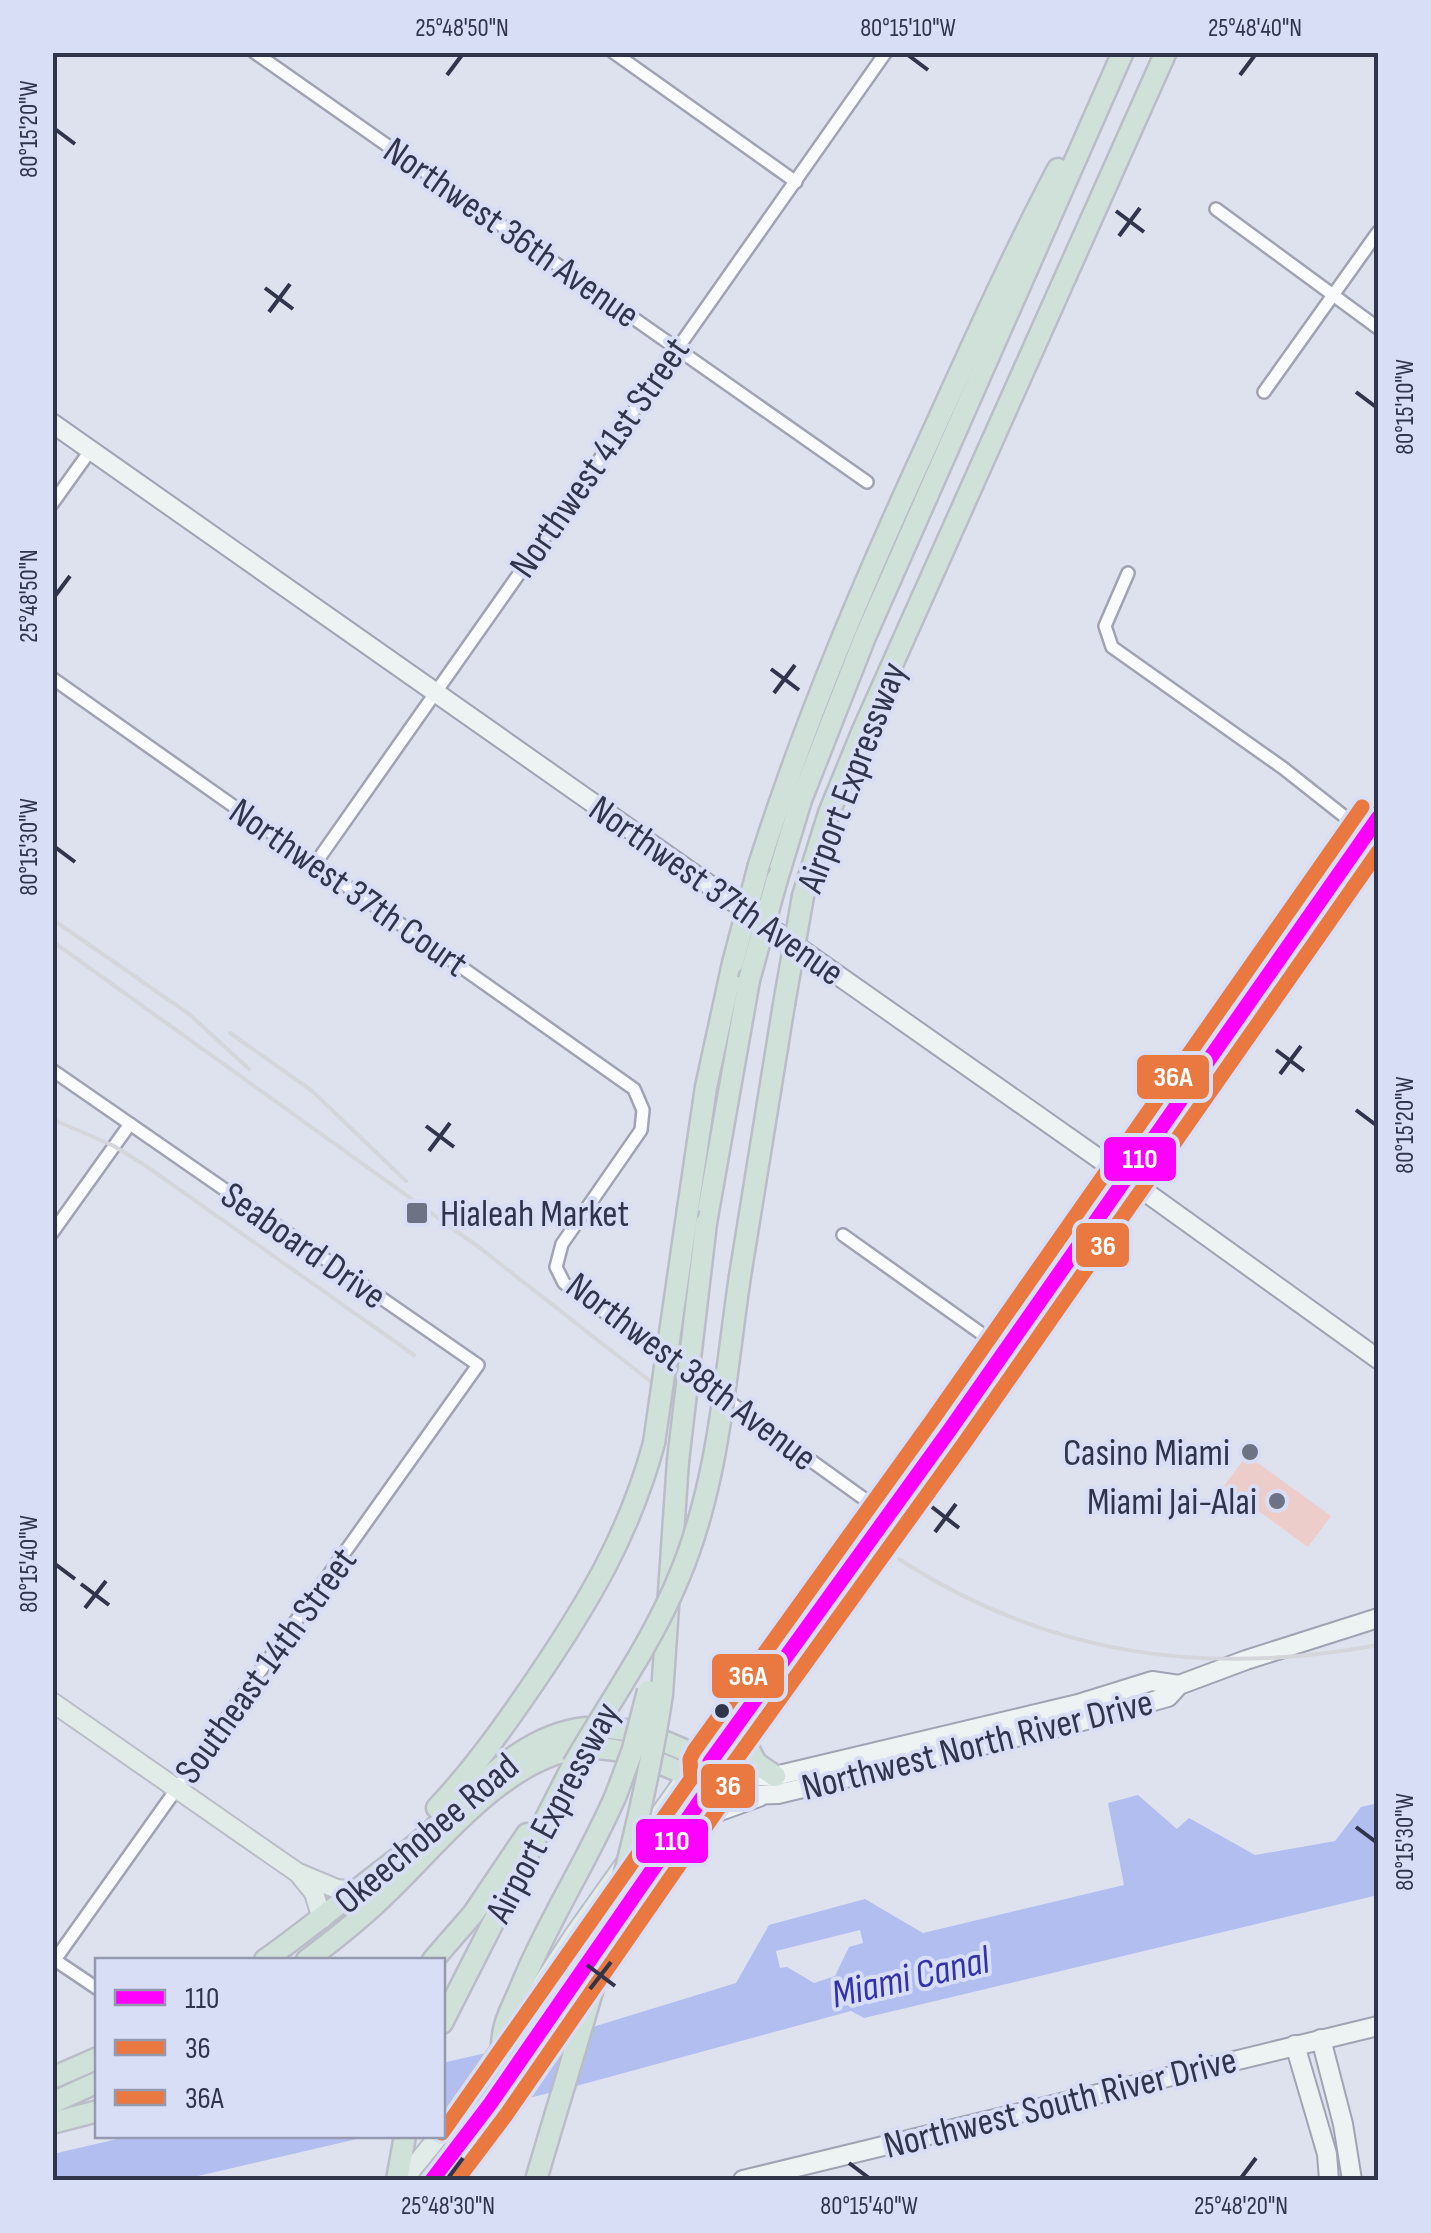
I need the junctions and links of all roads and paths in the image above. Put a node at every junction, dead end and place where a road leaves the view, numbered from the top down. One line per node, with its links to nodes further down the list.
1 (254, 52): 11 (street, Northwest 36th Avenue)
2 (613, 52): 6 (street)
3 (886, 52): 6 (street, Northwest 41st Street)
4 (1122, 52): 33 (highway, Airport Expressway, bridge); 45 (highway, bridge)
5 (1166, 52): 44 (highway, Airport Expressway, bridge)
6 (796, 182): 11 (street, Northwest 41st Street)
7 (1216, 210): 9 (street)
8 (1378, 232): 9 (street)
9 (1333, 295): 10 (street); 12 (street)
10 (1378, 328)
11 (676, 347): 15 (street, Northwest 36th Avenue); 19 (street, Northwest 41st Street)
12 (1264, 392)
13 (52, 423): 14 (street, Northwest 37th Avenue)
14 (90, 451): 16 (street); 19 (street, Northwest 37th Avenue)
15 (866, 482)
16 (52, 504)
17 (1128, 573): 20 (street)
18 (52, 678): 21 (street, Northwest 37th Court)
19 (436, 692): 21 (street, Northwest 41st Street); 25 (street, Northwest 37th Avenue)
20 (1375, 832): 25 (highway)
21 (315, 864): 23 (street, Northwest 37th Court)
22 (52, 1070): 24 (street, Seaboard Drive)
23 (641, 1102): 31 (street, Northwest 38th Avenue)
24 (130, 1124): 26 (street); 30 (street, Seaboard Drive)
25 (1126, 1178): 28 (highway); 29 (street, Northwest 37th Avenue)
26 (52, 1233)
27 (843, 1235): 28 (street)
28 (1006, 1351): 31 (highway)
29 (1378, 1360)
30 (478, 1366): 41 (street, Southeast 14th Street)
31 (888, 1516): 35 (highway)
32 (1378, 1618): 36 (street, Northwest North River Drive)
33 (655, 1692): 59 (highway, bridge); 71 (highway, Airport Expressway, bridge)
34 (52, 1702): 41 (main road)
35 (736, 1725): 37 (highway); 39 (highway)
36 (907, 1754): 39 (street, Northwest North River Drive); 42 (street, Northwest North River Drive)
37 (710, 1762): 38 (main road); 39 (street, Northwest North River Drive); 40 (highway); 45 (highway, Okeechobee Road)
38 (688, 1776): 40 (highway, Okeechobee Road); 51 (highway, Okeechobee Road); 59 (main road)
39 (775, 1776)
40 (711, 1785): 42 (street, Northwest North River Drive); 43 (main road)
41 (176, 1788): 46 (main road); 53 (street, Southeast 14th Street)
42 (764, 1795): 43 (street)
43 (684, 1824): 70 (main road)
44 (519, 1859): 52 (highway); 55 (highway, Airport Expressway)
45 (386, 1865): 47 (highway, Okeechobee Road)
46 (298, 1873): 47 (main road); 48 (main road)
47 (356, 1891): 48 (highway, Okeechobee Road)
48 (322, 1919): 49 (highway, Okeechobee Road); 50 (highway)
49 (268, 1958)
50 (305, 1958)
51 (307, 1958)
52 (435, 1958)
53 (53, 1960): 54 (street)
54 (95, 1986)
55 (445, 2017)
56 (1378, 2026): 57 (street, Northwest South River Drive)
57 (1321, 2038): 58 (street, Northwest South River Drive); 74 (street)
58 (1295, 2044): 72 (street, Northwest South River Drive); 73 (street)
59 (498, 2054): 66 (main road)
60 (95, 2059): 61 (highway)
61 (52, 2078)
62 (95, 2083): 63 (highway)
63 (52, 2103)
64 (95, 2112): 65 (highway)
65 (52, 2123)
66 (445, 2127)
67 (405, 2138): 69 (highway)
68 (437, 2138): 69 (main road)
69 (400, 2180)
70 (432, 2180)
71 (536, 2180)
72 (743, 2180)
73 (1329, 2180)
74 (1352, 2180)

